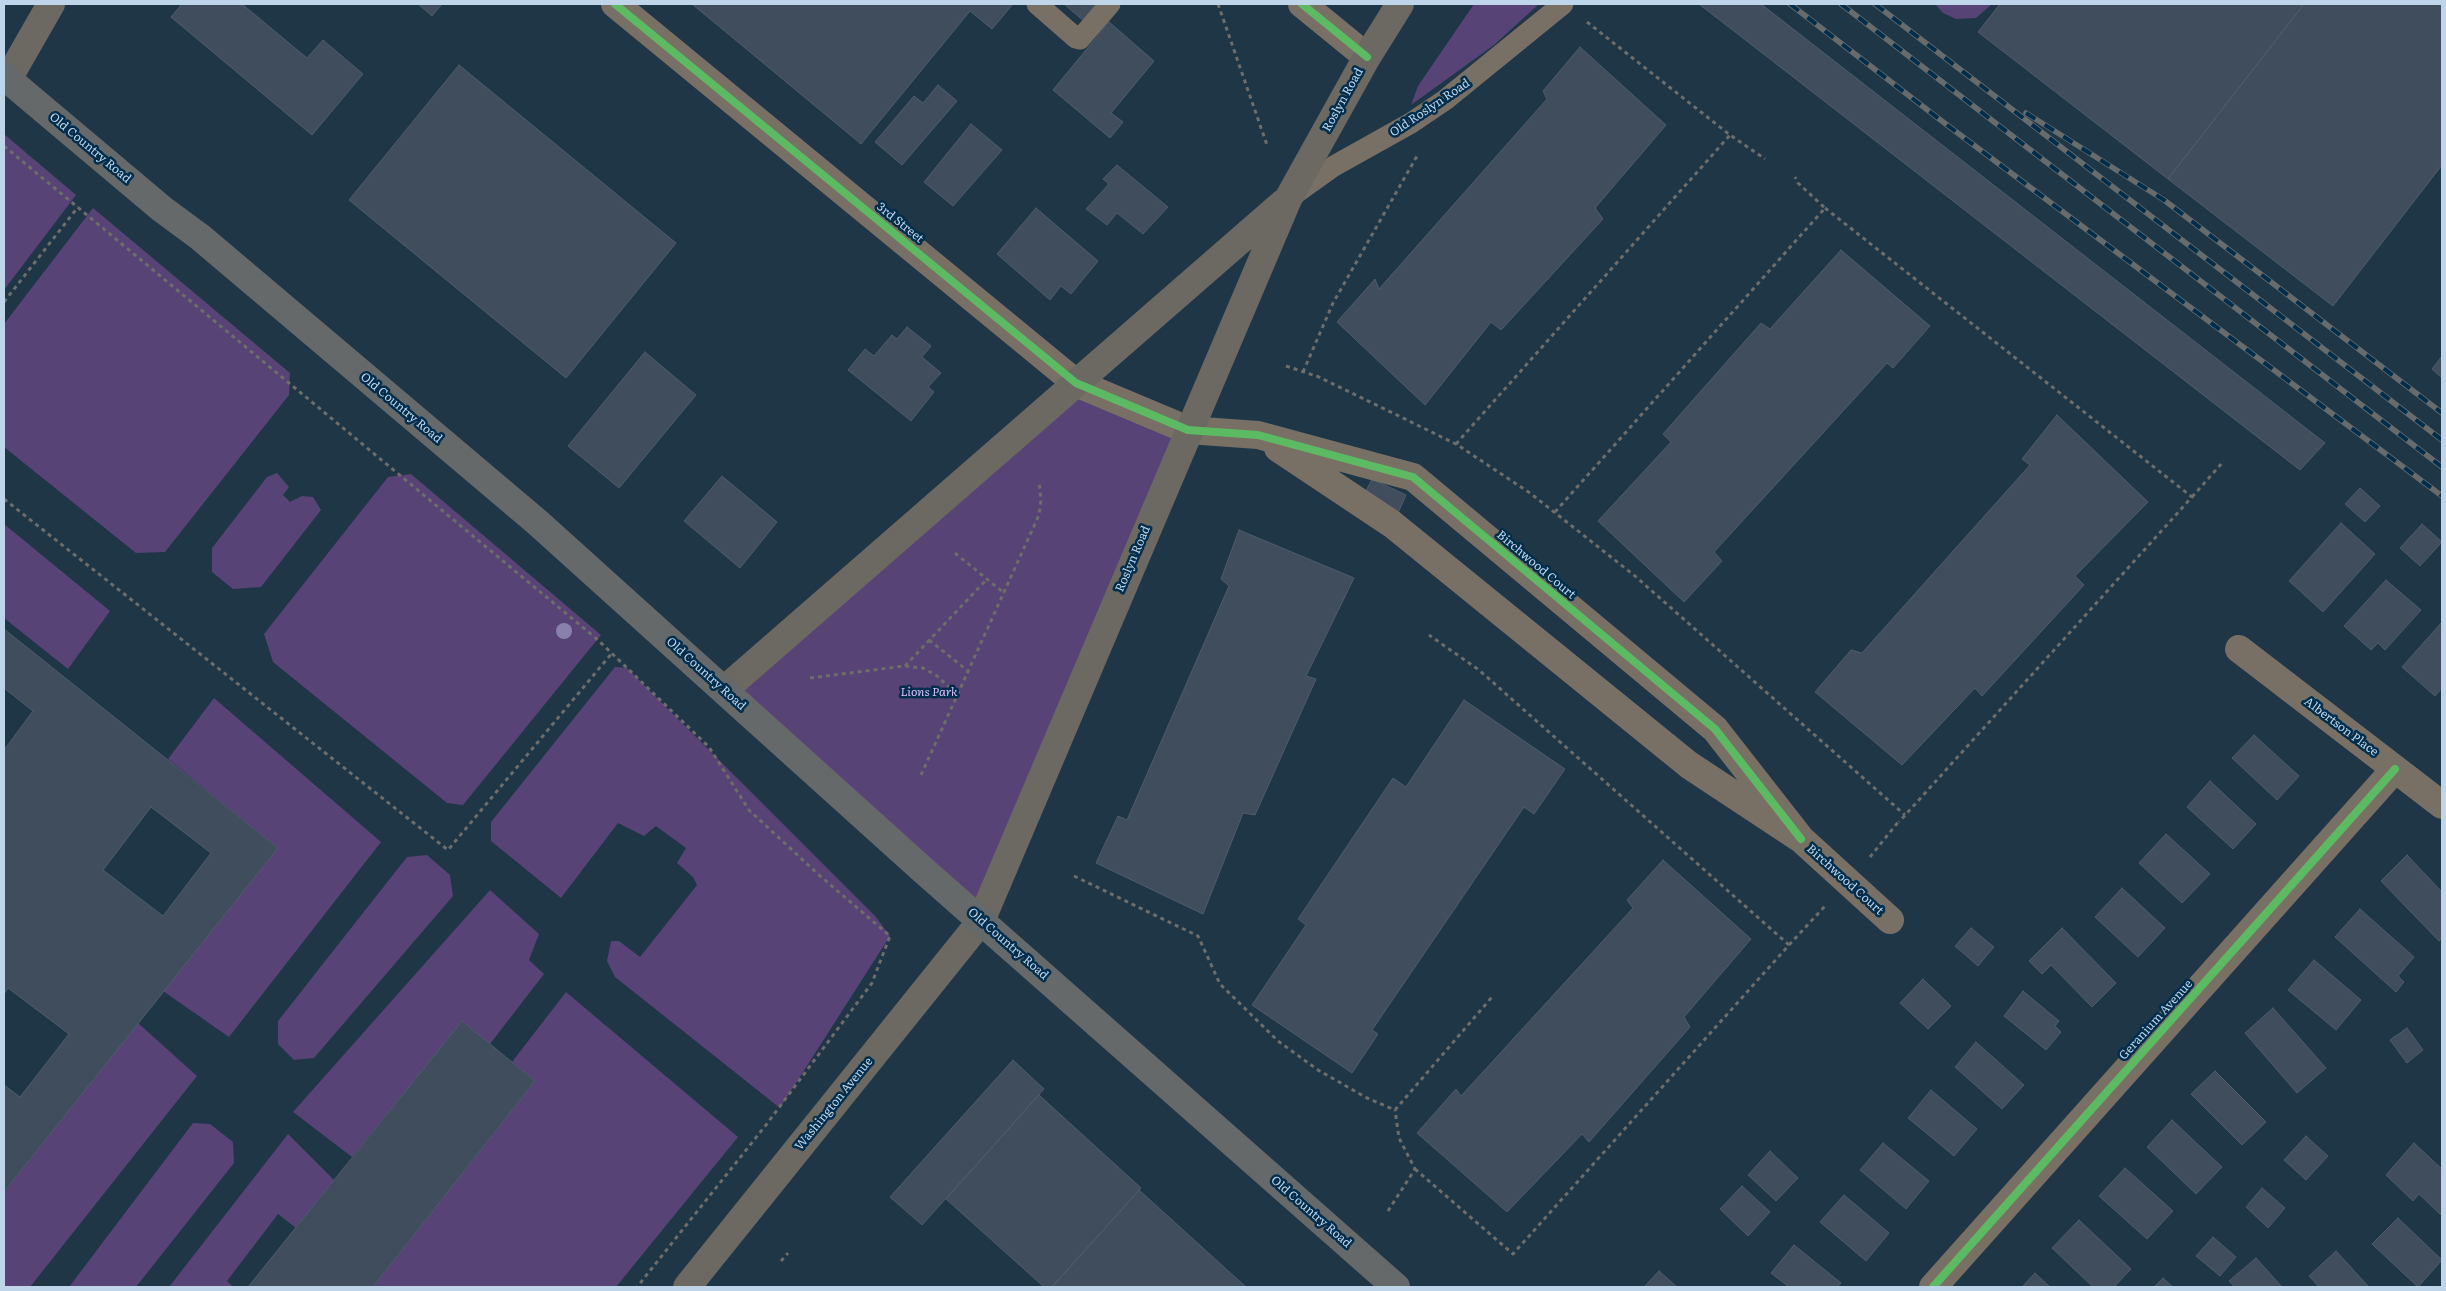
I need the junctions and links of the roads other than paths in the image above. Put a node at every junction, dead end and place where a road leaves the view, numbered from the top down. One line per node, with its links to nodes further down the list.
1 (51, 4): 9 (main road)
2 (615, 4): 11 (street, 3rd Street)
3 (1036, 4): 4 (lane)
4 (1110, 4)
5 (1302, 4): 8 (street)
6 (1400, 4): 8 (main road, Roslyn Road)
7 (1563, 4): 10 (lane, Old Roslyn Road)
8 (1367, 57): 10 (main road, Roslyn Road)
9 (6, 77): 15 (main road, Old Country Road)
10 (1288, 199): 11 (main road, Roslyn Road); 12 (main road, Roslyn Road)
11 (1076, 383): 12 (street, 3rd Street); 15 (main road, Roslyn Road)
12 (1188, 430): 13 (street, Birchwood Court); 20 (main road, Roslyn Road)
13 (1258, 435): 18 (street, Birchwood Court); 18 (street, Birchwood Court)
14 (2239, 649): 16 (street, Albertson Place)
15 (724, 690): 20 (main road, Old Country Road)
16 (2395, 769): 17 (street, Albertson Place); 23 (street, Geranium Avenue)
17 (2442, 805)
18 (1801, 839): 19 (street, Birchwood Court)
19 (1890, 920)
20 (980, 921): 21 (main road, Washington Avenue); 22 (main road, Old Country Road)
21 (687, 1287)
22 (1396, 1287)
23 (1933, 1287)

